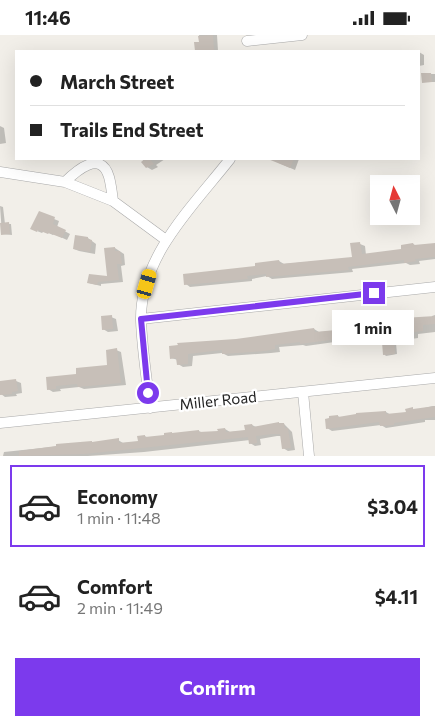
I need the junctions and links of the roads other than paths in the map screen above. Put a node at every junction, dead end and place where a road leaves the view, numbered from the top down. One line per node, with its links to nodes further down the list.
1 (302, 35): 2 (street)
2 (247, 42)
3 (229, 160): 7 (street)
4 (0, 172): 5 (street)
5 (65, 182): 6 (street); 6 (street)
6 (113, 201): 7 (street)
7 (166, 240): 9 (street)
8 (435, 287): 9 (street)
9 (141, 319): 12 (street)
10 (435, 378): 11 (street, Miller Road)
11 (303, 392): 12 (street, Miller Road); 14 (street)
12 (150, 407): 13 (street, Miller Road)
13 (0, 423)
14 (309, 456)

